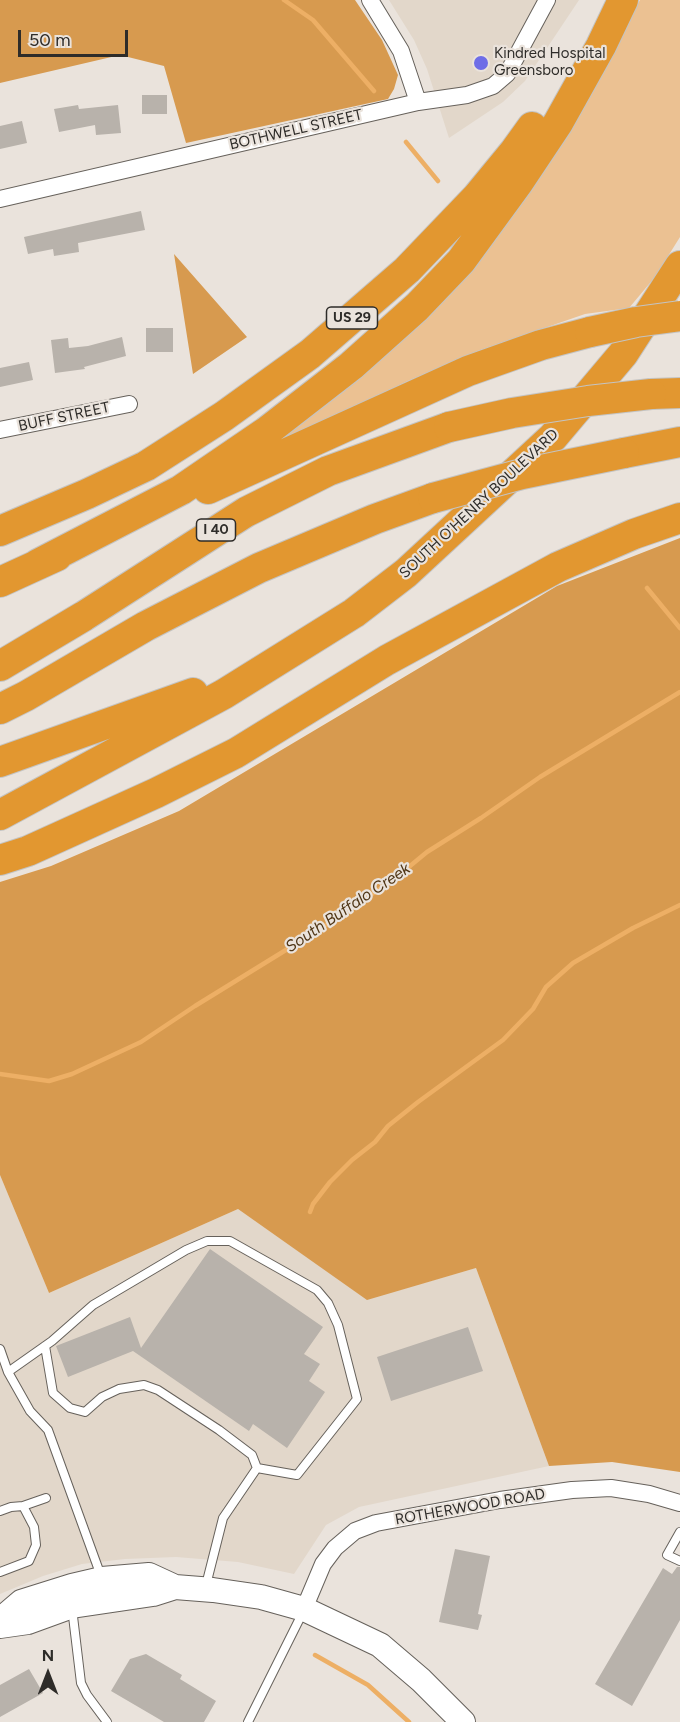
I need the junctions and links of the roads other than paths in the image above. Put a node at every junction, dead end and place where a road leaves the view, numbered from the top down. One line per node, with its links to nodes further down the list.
1 (370, 0): 5 (street)
2 (546, 0): 5 (street, BOTHWELL STREET)
3 (612, 0): 14 (highway, US 29)
4 (622, 0): 15 (highway)
5 (418, 102): 6 (street, BOTHWELL STREET)
6 (0, 199)
7 (680, 266): 17 (highway, SOUTH O'HENRY BOULEVARD)
8 (680, 316): 15 (highway, bridge)
9 (665, 394): 18 (highway, I 40, bridge)
10 (129, 404): 11 (street, BUFF STREET)
11 (0, 430)
12 (680, 442): 19 (highway, bridge)
13 (680, 518): 22 (highway)
14 (0, 531)
15 (38, 564): 16 (highway)
16 (0, 582)
17 (290, 653): 20 (highway); 21 (highway)
18 (0, 666)
19 (0, 709)
20 (0, 762)
21 (0, 815)
22 (0, 860)
23 (45, 1346): 25 (lane); 26 (lane); 26 (lane)
24 (0, 1350): 25 (lane)
25 (8, 1372): 34 (lane)
26 (256, 1468): 36 (lane)
27 (46, 1498): 29 (lane)
28 (680, 1503): 38 (street, ROTHERWOOD ROAD)
29 (23, 1506): 30 (lane); 33 (lane)
30 (0, 1511)
31 (680, 1532): 32 (lane)
32 (680, 1562)
33 (0, 1572)
34 (102, 1579): 35 (main road); 39 (main road)
35 (175, 1587): 36 (main road); 37 (main road)
36 (205, 1589): 38 (main road)
37 (72, 1606): 40 (main road); 41 (lane)
38 (304, 1609): 42 (lane); 43 (main road)
39 (0, 1620)
40 (0, 1626)
41 (106, 1722)
42 (248, 1722)
43 (463, 1722)

